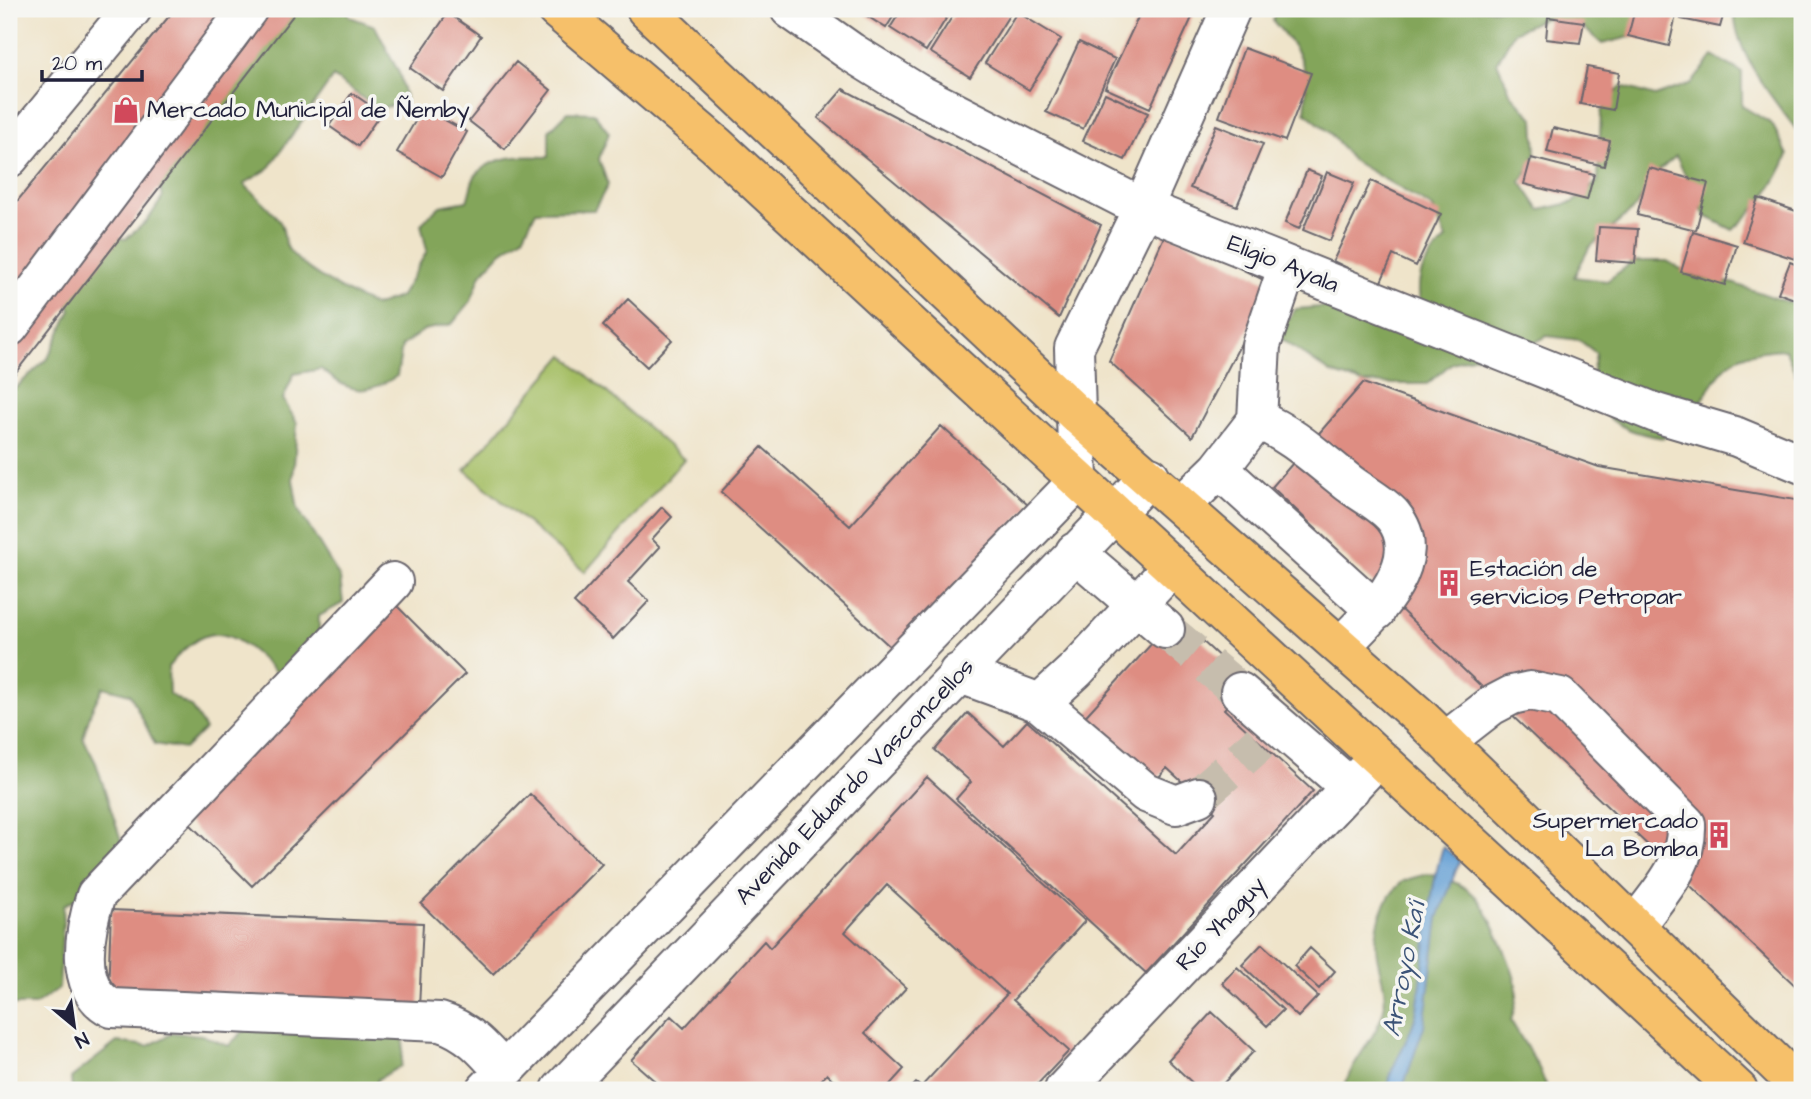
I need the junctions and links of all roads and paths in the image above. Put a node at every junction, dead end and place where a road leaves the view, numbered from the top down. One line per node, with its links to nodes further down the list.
1 (132, 9): 7 (street)
2 (248, 9): 10 (street)
3 (556, 9): 16 (highway)
4 (646, 9): 11 (highway)
5 (790, 9): 8 (street, Eligio Ayala)
6 (1231, 9): 8 (street)
7 (10, 153)
8 (1143, 208): 9 (street, Eligio Ayala); 11 (street)
9 (1288, 266): 12 (street); 13 (street, Eligio Ayala)
10 (9, 327)
11 (1074, 412): 15 (highway); 16 (street)
12 (1257, 420): 14 (street); 22 (street)
13 (1802, 464)
14 (1219, 469): 17 (street); 22 (street)
15 (1150, 476): 17 (highway); 18 (street, Avenida Eduardo Vasconcellos)
16 (1078, 481): 18 (highway); 35 (street, Avenida Eduardo Vasconcellos)
17 (1182, 505): 24 (highway)
18 (1112, 512): 19 (street, Avenida Eduardo Vasconcellos); 20 (highway)
19 (1074, 552): 23 (street); 25 (street, Avenida Eduardo Vasconcellos)
20 (1172, 567): 23 (street); 27 (highway)
21 (393, 582): 35 (street)
22 (1376, 611): 24 (street)
23 (1151, 617): 28 (street)
24 (1341, 646): 30 (highway)
25 (958, 673): 28 (street); 37 (street, Avenida Eduardo Vasconcellos)
26 (1240, 692): 29 (street)
27 (1307, 693): 29 (street); 31 (highway)
28 (1040, 703): 33 (street)
29 (1269, 732): 32 (street)
30 (1446, 741): 34 (highway); 34 (street)
31 (1378, 758): 32 (street, Río Yhaguy); 39 (highway)
32 (1351, 788): 38 (street, Río Yhaguy)
33 (1198, 797)
34 (1635, 926): 36 (highway)
35 (495, 1081)
36 (1802, 1088)
37 (561, 1090)
38 (1065, 1090)
39 (1738, 1090)

